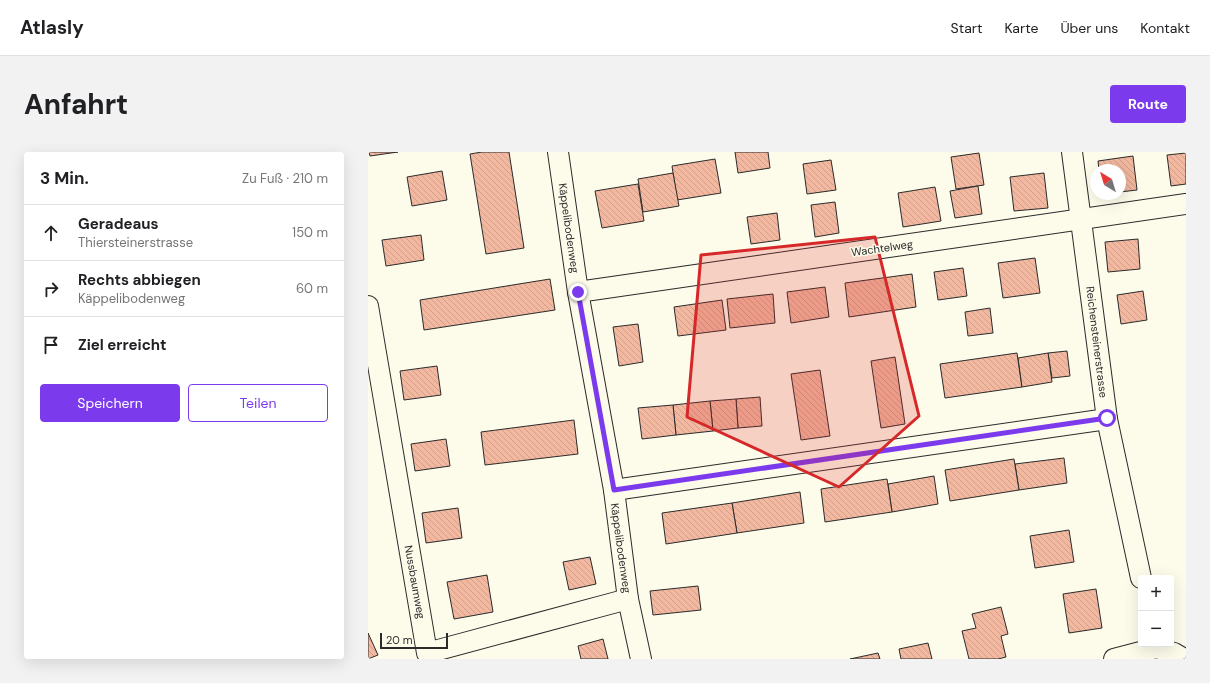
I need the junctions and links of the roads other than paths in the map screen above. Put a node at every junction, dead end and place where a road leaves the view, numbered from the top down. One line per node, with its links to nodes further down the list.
1 (558, 152): 5 (street, Käppelibodenweg)
2 (1072, 152): 4 (street, Reichensteinerstrasse)
3 (1186, 204): 4 (street, Wachtelweg)
4 (1082, 219): 5 (street, Wachtelweg); 7 (street, Reichensteinerstrasse)
5 (578, 292): 8 (street, Käppelibodenweg)
6 (368, 306): 10 (street, Nussbaumweg)
7 (1107, 418): 8 (street); 9 (street, Reichensteinerstrasse)
8 (614, 490): 10 (street, Käppelibodenweg)
9 (1140, 575)
10 (628, 598): 13 (street, Käppelibodenweg)
11 (1153, 647): 14 (street)
12 (1159, 647): 15 (street)
13 (641, 659)
14 (1114, 659)
15 (1184, 659)

